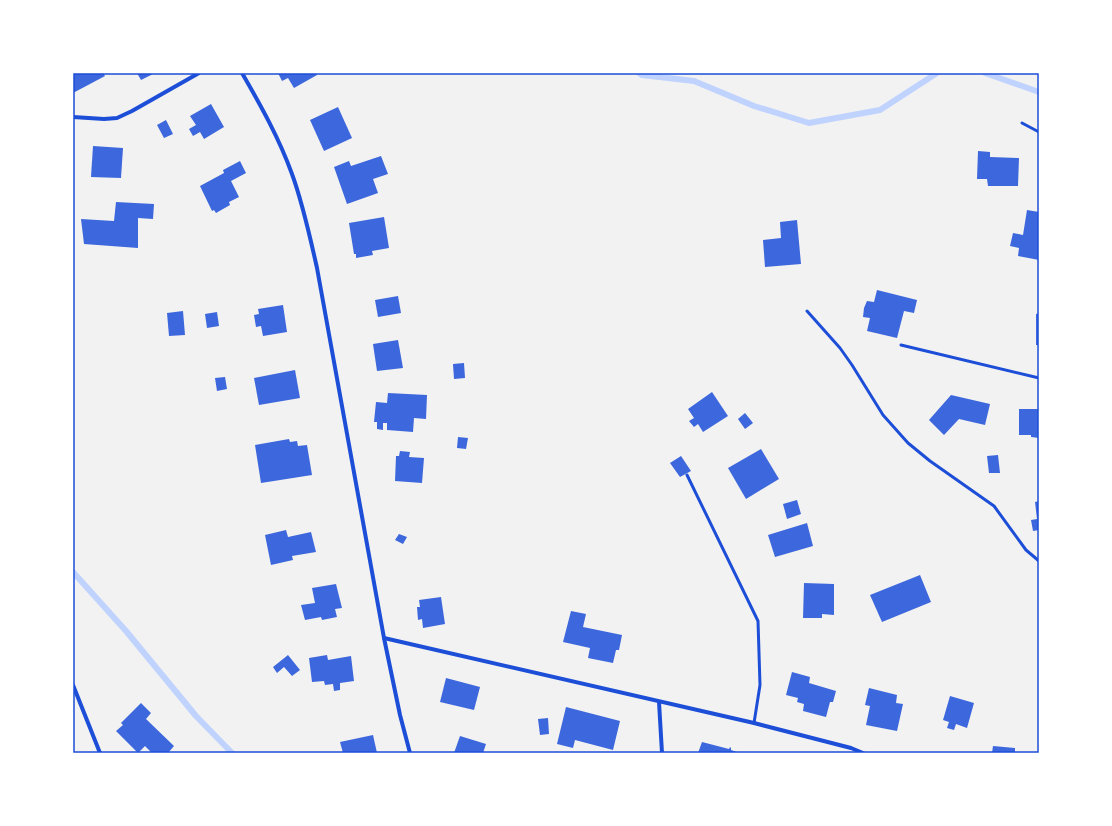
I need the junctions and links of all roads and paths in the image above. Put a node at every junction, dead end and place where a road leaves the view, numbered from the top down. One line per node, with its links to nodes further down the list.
1 (199, 73): 3 (street)
2 (242, 73): 11 (street)
3 (73, 117)
4 (1022, 123): 5 (lane)
5 (1039, 132)
6 (807, 311): 10 (lane)
7 (901, 345): 8 (lane)
8 (1039, 378)
9 (688, 475): 14 (lane)
10 (1039, 561)
11 (384, 638): 13 (street); 16 (street)
12 (73, 685): 15 (street)
13 (659, 702): 14 (street); 17 (street)
14 (754, 723): 18 (street)
15 (100, 753)
16 (410, 753)
17 (662, 753)
18 (863, 753)

